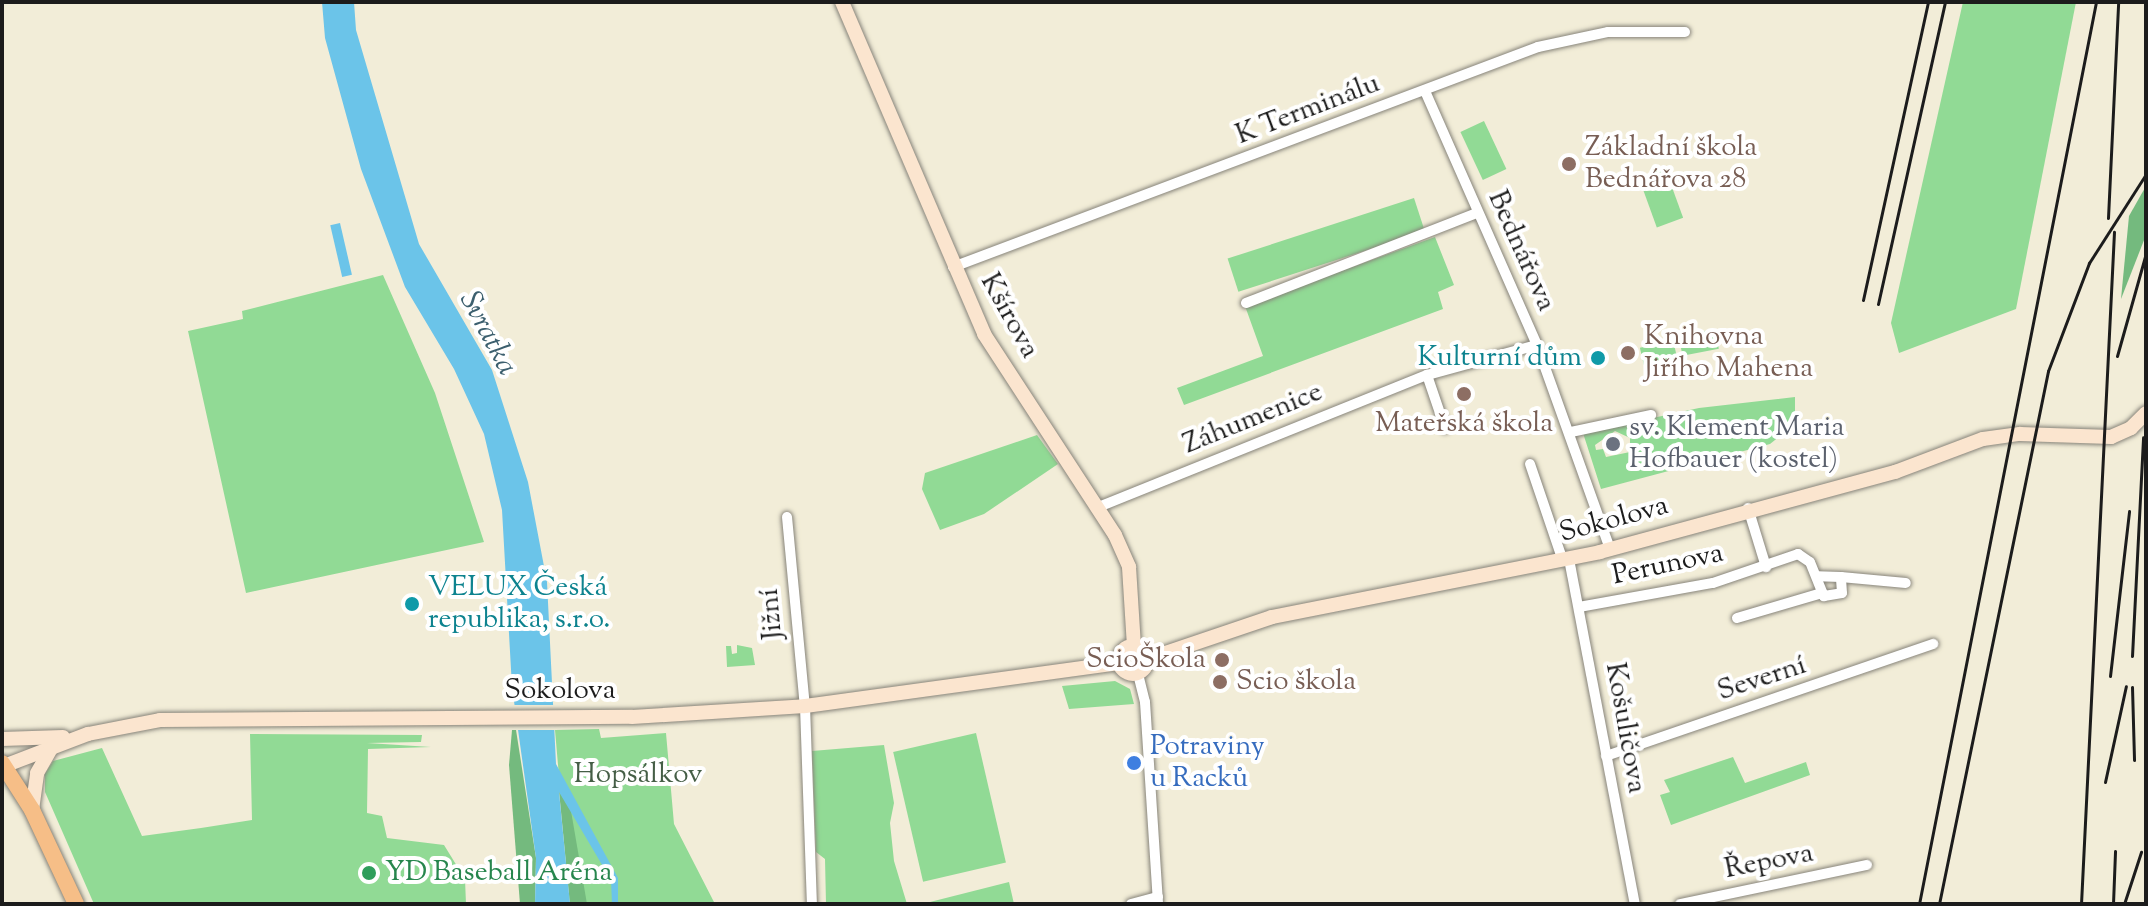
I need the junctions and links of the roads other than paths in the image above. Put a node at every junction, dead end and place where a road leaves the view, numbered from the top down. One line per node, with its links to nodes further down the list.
1 (842, 2): 5 (street, Kšírova)
2 (1685, 32): 3 (street, K Terminálu)
3 (1425, 91): 4 (street, Bednářova); 5 (street, K Terminálu)
4 (1477, 213): 6 (street); 7 (street, Bednářova)
5 (953, 267): 14 (street, Kšírova)
6 (1246, 303)
7 (1537, 345): 8 (street, Záhumenice); 12 (street, Bednářova)
8 (1427, 375): 11 (street); 14 (street, Záhumenice)
9 (2146, 413): 15 (street, Sokolova)
10 (1651, 415): 12 (street)
11 (1445, 428)
12 (1571, 432): 17 (street, Bednářova)
13 (1530, 464): 18 (street)
14 (1096, 508): 27 (street, Kšírova)
15 (1748, 508): 17 (street, Sokolova); 19 (street, Perunova)
16 (787, 517): 31 (street, Jižní)
17 (1610, 549): 18 (street, Sokolova)
18 (1566, 560): 24 (street, Košuličova); 28 (street, Sokolova)
19 (1766, 567): 20 (street, Perunova); 24 (street, Perunova)
20 (1818, 576): 21 (street, Perunova); 23 (street)
21 (1841, 577): 22 (street, Perunova); 23 (street)
22 (1906, 583)
23 (1822, 593): 25 (street)
24 (1579, 607): 35 (street, Košuličova)
25 (1737, 618)
26 (1933, 644): 35 (street, Severní)
27 (1134, 646): 28 (street); 29 (street)
28 (1148, 659): 30 (street)
29 (1119, 663): 30 (street); 31 (street, Sokolova)
30 (1138, 674): 39 (street)
31 (805, 706): 32 (street, Sokolova); 41 (street, Jižní)
32 (88, 734): 33 (street); 34 (street, Sokolova)
33 (2, 739)
34 (53, 747): 36 (street, Sokolova); 37 (street)
35 (1606, 756): 43 (street, Košuličova)
36 (3, 764): 37 (main road)
37 (32, 810): 40 (main road)
38 (1867, 865): 44 (street, Řepova)
39 (1158, 900): 42 (street)
40 (76, 904)
41 (812, 904)
42 (1131, 904)
43 (1635, 904)
44 (1680, 904)

